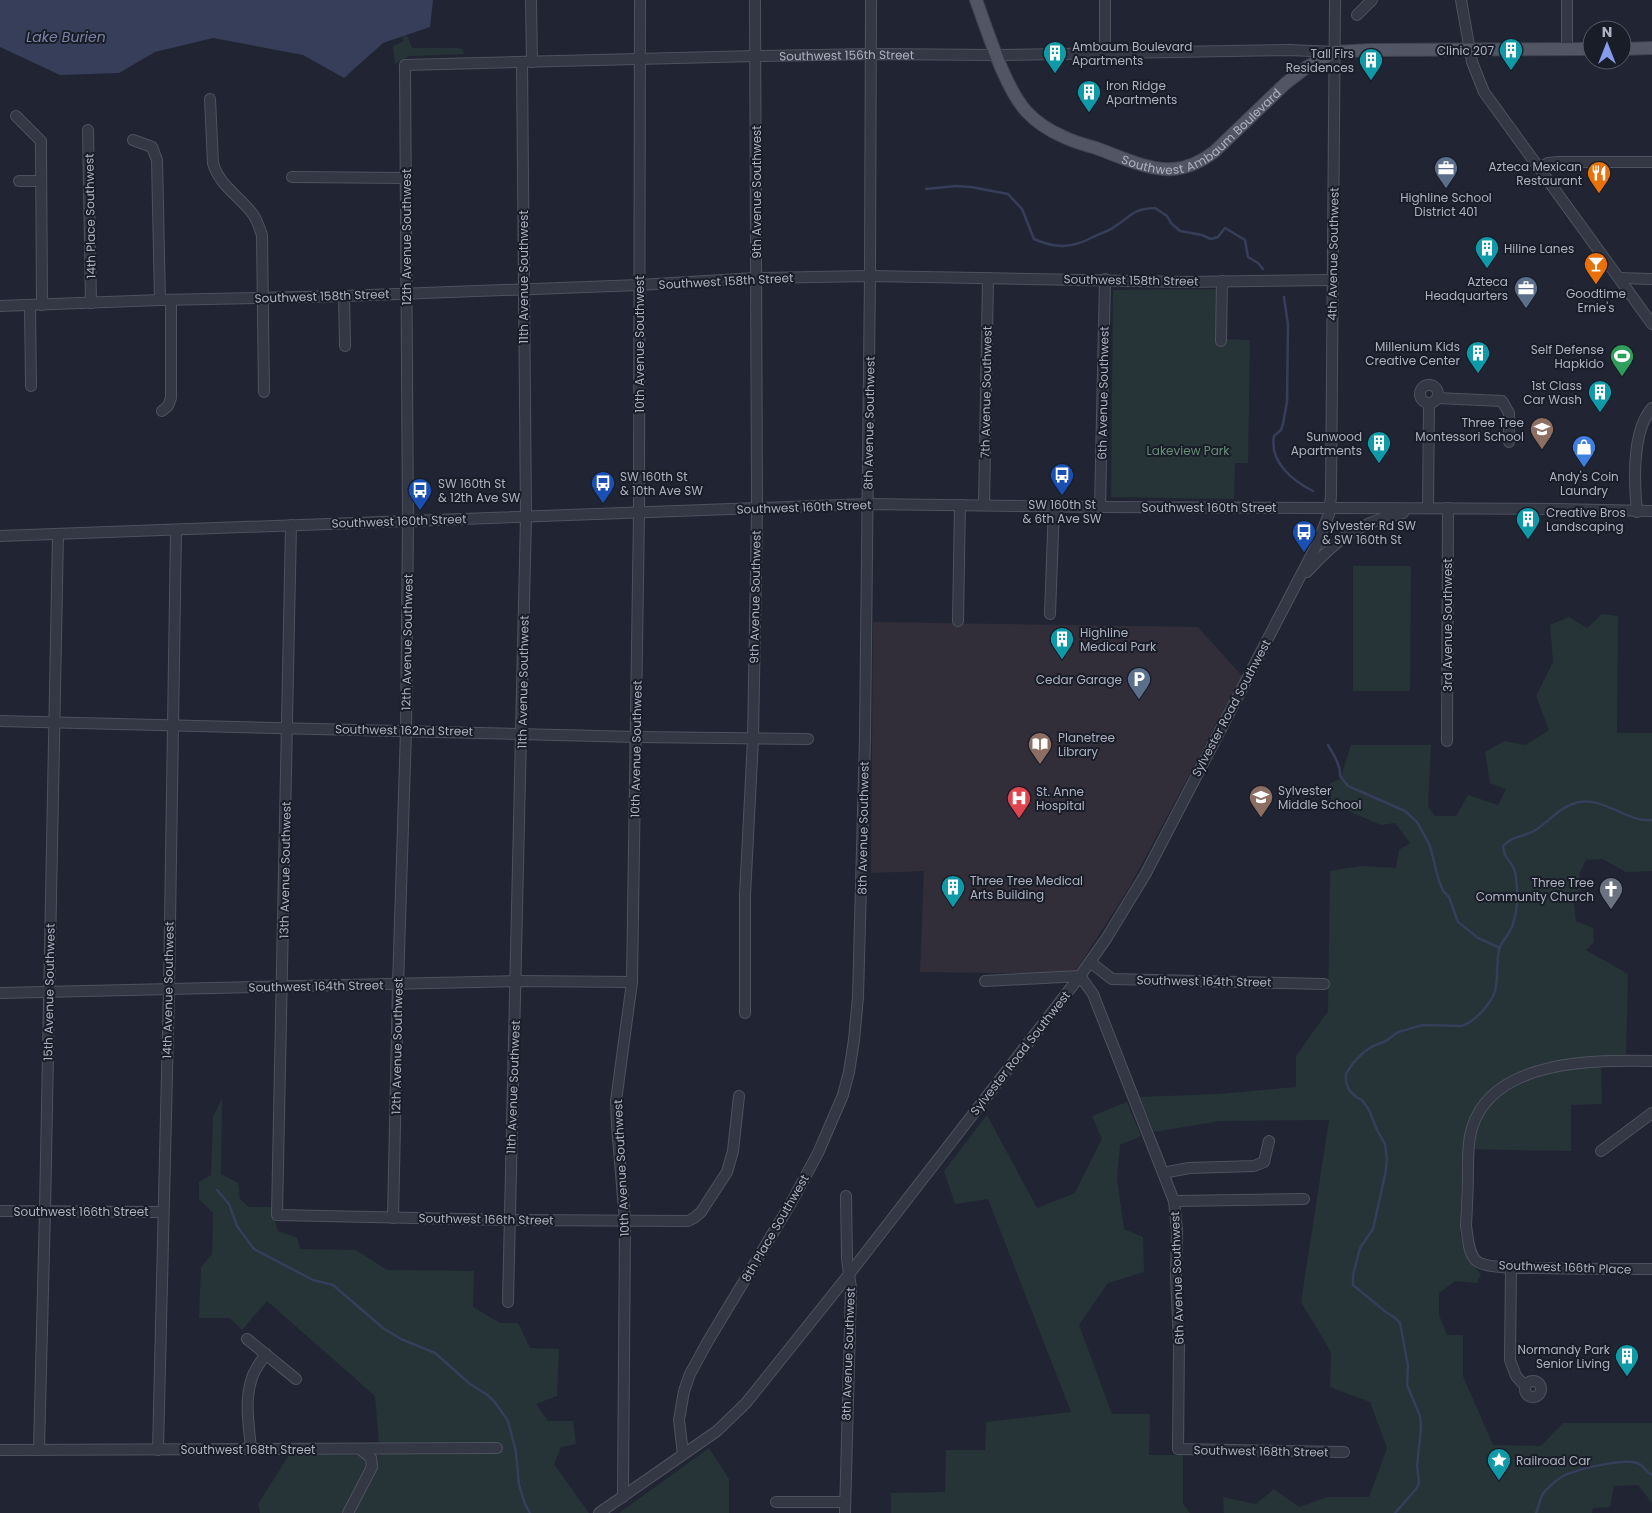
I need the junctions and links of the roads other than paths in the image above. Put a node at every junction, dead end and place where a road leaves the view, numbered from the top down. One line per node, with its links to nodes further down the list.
1 (531, 0): 24 (street, 11th Avenue Southwest)
2 (640, 0): 23 (street, 10th Avenue Southwest)
3 (755, 0): 22 (street, 9th Avenue Southwest)
4 (871, 0): 20 (street, 8th Avenue Southwest)
5 (976, 0): 21 (main road, Southwest Ambaum Boulevard)
6 (1105, 0): 18 (street)
7 (1335, 0): 19 (street, 4th Avenue Southwest)
8 (1372, 0): 11 (street)
9 (1461, 0): 13 (street)
10 (1567, 0): 14 (street)
11 (1358, 14)
12 (1652, 48): 16 (main road)
13 (1469, 49): 14 (main road); 19 (main road, Southwest Ambaum Boulevard); 32 (street)
14 (1567, 49): 15 (main road)
15 (1582, 49)
16 (1632, 49)
17 (1289, 50): 18 (street, Southwest 156th Street); 19 (street, Southwest 156th Street); 26 (street)
18 (1105, 52): 21 (street, Southwest 156th Street)
19 (1335, 52): 26 (main road, Southwest Ambaum Boulevard); 43 (street, 4th Avenue Southwest)
20 (871, 54): 21 (street, Southwest 156th Street); 22 (street, Southwest 156th Street); 37 (street, 8th Avenue Southwest)
21 (997, 55): 26 (main road, Southwest Ambaum Boulevard)
22 (756, 56): 23 (street, Southwest 156th Street); 38 (street, 9th Avenue Southwest)
23 (640, 59): 24 (street, Southwest 156th Street); 45 (street, 10th Avenue Southwest)
24 (527, 62): 25 (street, Southwest 156th Street); 46 (street, 11th Avenue Southwest)
25 (405, 65): 34 (street, 12th Avenue Southwest)
26 (1308, 67)
27 (210, 99): 49 (street)
28 (16, 116): 36 (street)
29 (88, 130): 51 (street, 14th Place Southwest)
30 (133, 140): 50 (street)
31 (1652, 162): 32 (street)
32 (1539, 168): 40 (street)
33 (292, 177): 34 (street)
34 (406, 178): 47 (street, 12th Avenue Southwest)
35 (19, 181): 36 (street)
36 (41, 181): 52 (street)
37 (870, 276): 38 (street, Southwest 158th Street); 39 (street, Southwest 158th Street); 63 (street, 8th Avenue Southwest)
38 (756, 278): 45 (street, Southwest 158th Street); 73 (street, 9th Avenue Southwest)
39 (988, 278): 41 (street, Southwest 158th Street); 65 (street, 7th Avenue Southwest)
40 (1619, 278): 42 (street); 55 (street)
41 (1105, 279): 44 (street, Southwest 158th Street); 68 (street, 6th Avenue Southwest)
42 (1652, 279)
43 (1333, 280): 44 (street, Southwest 158th Street); 69 (street, 4th Avenue Southwest)
44 (1222, 281): 56 (street)
45 (639, 285): 46 (street, Southwest 158th Street); 76 (street, 10th Avenue Southwest)
46 (523, 289): 47 (street, Southwest 158th Street); 77 (street, 11th Avenue Southwest)
47 (406, 293): 48 (street, Southwest 158th Street); 79 (street, 12th Avenue Southwest)
48 (344, 296): 49 (street, Southwest 158th Street); 57 (street)
49 (263, 298): 50 (street, Southwest 158th Street); 59 (street)
50 (165, 300): 51 (street, Southwest 158th Street); 61 (street)
51 (91, 303): 52 (street, Southwest 158th Street)
52 (42, 305): 54 (street, Southwest 158th Street)
53 (0, 306): 54 (street, Southwest 158th Street)
54 (30, 306): 58 (street)
55 (1652, 324)
56 (1221, 340)
57 (345, 346)
58 (31, 386)
59 (264, 392)
60 (1652, 408): 72 (street)
61 (162, 411)
62 (1509, 442): 70 (street)
63 (868, 504): 64 (street, Southwest 160th Street); 73 (street, Southwest 160th Street); 108 (street, 8th Avenue Southwest)
64 (960, 504): 65 (street, Southwest 160th Street); 86 (street)
65 (984, 505): 67 (street, Southwest 160th Street)
66 (1652, 505): 72 (street, Southwest 160th Street)
67 (1054, 506): 68 (street, Southwest 160th Street); 85 (street)
68 (1100, 507): 69 (street, Southwest 160th Street)
69 (1330, 508): 70 (street, Southwest 160th Street); 84 (street, Sylvester Road Southwest)
70 (1425, 508): 71 (street, Southwest 160th Street); 84 (street)
71 (1448, 508): 74 (street, Southwest 160th Street); 96 (street, 3rd Avenue Southwest)
72 (1636, 508): 74 (street, Southwest 160th Street); 75 (street, Southwest 160th Street)
73 (757, 509): 76 (street, Southwest 160th Street); 94 (street, 9th Avenue Southwest)
74 (1609, 510): 78 (street, Southwest 160th Street)
75 (1652, 511)
76 (639, 513): 77 (street, Southwest 160th Street); 93 (street, 10th Avenue Southwest)
77 (526, 516): 79 (street, Southwest 160th Street); 92 (street, 11th Avenue Southwest)
78 (1652, 518)
79 (408, 521): 80 (street, Southwest 160th Street); 91 (street, 12th Avenue Southwest)
80 (291, 525): 81 (street, Southwest 160th Street); 90 (street, 13th Avenue Southwest)
81 (176, 530): 82 (street, Southwest 160th Street); 89 (street, 14th Avenue Southwest)
82 (58, 534): 83 (street, Southwest 160th Street); 88 (street, 15th Avenue Southwest)
83 (0, 536)
84 (1298, 582): 97 (street, Sylvester Road Southwest)
85 (1050, 614)
86 (958, 621)
87 (0, 721): 88 (street, Southwest 162nd Street)
88 (54, 723): 89 (street, Southwest 162nd Street); 106 (street, 15th Avenue Southwest)
89 (173, 726): 90 (street, Southwest 162nd Street); 105 (street, 14th Avenue Southwest)
90 (287, 727): 91 (street, Southwest 162nd Street); 104 (street, 13th Avenue Southwest)
91 (406, 730): 92 (street, Southwest 162nd Street); 103 (street, 12th Avenue Southwest)
92 (522, 733): 93 (street, Southwest 162nd Street); 99 (street, 11th Avenue Southwest)
93 (637, 737): 94 (street, Southwest 162nd Street); 101 (street, 10th Avenue Southwest)
94 (753, 739): 95 (street, Southwest 162nd Street); 109 (street, 9th Avenue Southwest)
95 (808, 739)
96 (1446, 741)
97 (1090, 962): 98 (street, Sylvester Road Southwest); 102 (street, Southwest 164th Street)
98 (1080, 976): 100 (street); 115 (street, 6th Avenue Southwest); 128 (street, Sylvester Road Southwest)
99 (517, 981): 101 (street, Southwest 164th Street); 103 (street, Southwest 164th Street); 124 (street, 11th Avenue Southwest)
100 (985, 981)
101 (632, 982): 125 (street, 10th Avenue Southwest)
102 (1324, 984)
103 (398, 985): 104 (street, Southwest 164th Street); 123 (street, 12th Avenue Southwest)
104 (283, 986): 105 (street, Southwest 164th Street); 122 (street, 13th Avenue Southwest)
105 (169, 989): 106 (street, Southwest 164th Street); 121 (street, 14th Avenue Southwest)
106 (49, 992): 107 (street, Southwest 164th Street); 119 (street, 15th Avenue Southwest)
107 (0, 993)
108 (858, 997): 142 (street, 8th Place Southwest)
109 (745, 1013)
110 (1652, 1061): 126 (street, Southwest 166th Place)
111 (739, 1096): 125 (street, Southwest 166th Street)
112 (1652, 1113): 114 (street)
113 (1269, 1141): 115 (street)
114 (1601, 1151)
115 (1163, 1173): 118 (street, 6th Avenue Southwest)
116 (846, 1196): 128 (street, 8th Avenue Southwest)
117 (1304, 1199): 118 (street)
118 (1174, 1201): 137 (street, 6th Avenue Southwest)
119 (45, 1210): 120 (street, Southwest 166th Street); 121 (street, Southwest 166th Street); 139 (street, 15th Avenue Southwest)
120 (0, 1211)
121 (163, 1212): 140 (street, 14th Avenue Southwest)
122 (277, 1215): 123 (street, Southwest 166th Street)
123 (393, 1218): 124 (street, Southwest 166th Street)
124 (509, 1220): 125 (street, Southwest 166th Street); 129 (street, 11th Avenue Southwest)
125 (625, 1221): 143 (street, 10th Avenue Southwest)
126 (1512, 1268): 127 (street, Southwest 166th Place); 133 (street)
127 (1652, 1269)
128 (850, 1273): 142 (street, Sylvester Road Southwest); 145 (street, 8th Avenue Southwest)
129 (508, 1302)
130 (247, 1339): 131 (street)
131 (266, 1354): 132 (street); 135 (street)
132 (296, 1379)
133 (1526, 1386)
134 (497, 1448): 136 (street, Southwest 168th Street)
135 (251, 1449): 136 (street, Southwest 168th Street); 140 (street, Southwest 168th Street)
136 (360, 1449): 146 (street)
137 (1178, 1449): 141 (street, Southwest 168th Street)
138 (0, 1450): 139 (street, Southwest 168th Street)
139 (38, 1450): 140 (street, Southwest 168th Street)
140 (158, 1450)
141 (1344, 1452)
142 (683, 1454): 143 (street, Sylvester Road Southwest)
143 (623, 1497): 147 (street, Sylvester Road Southwest)
144 (776, 1502): 145 (street)
145 (845, 1502): 148 (street, 8th Avenue Southwest)
146 (348, 1513)
147 (599, 1513)
148 (845, 1513)

